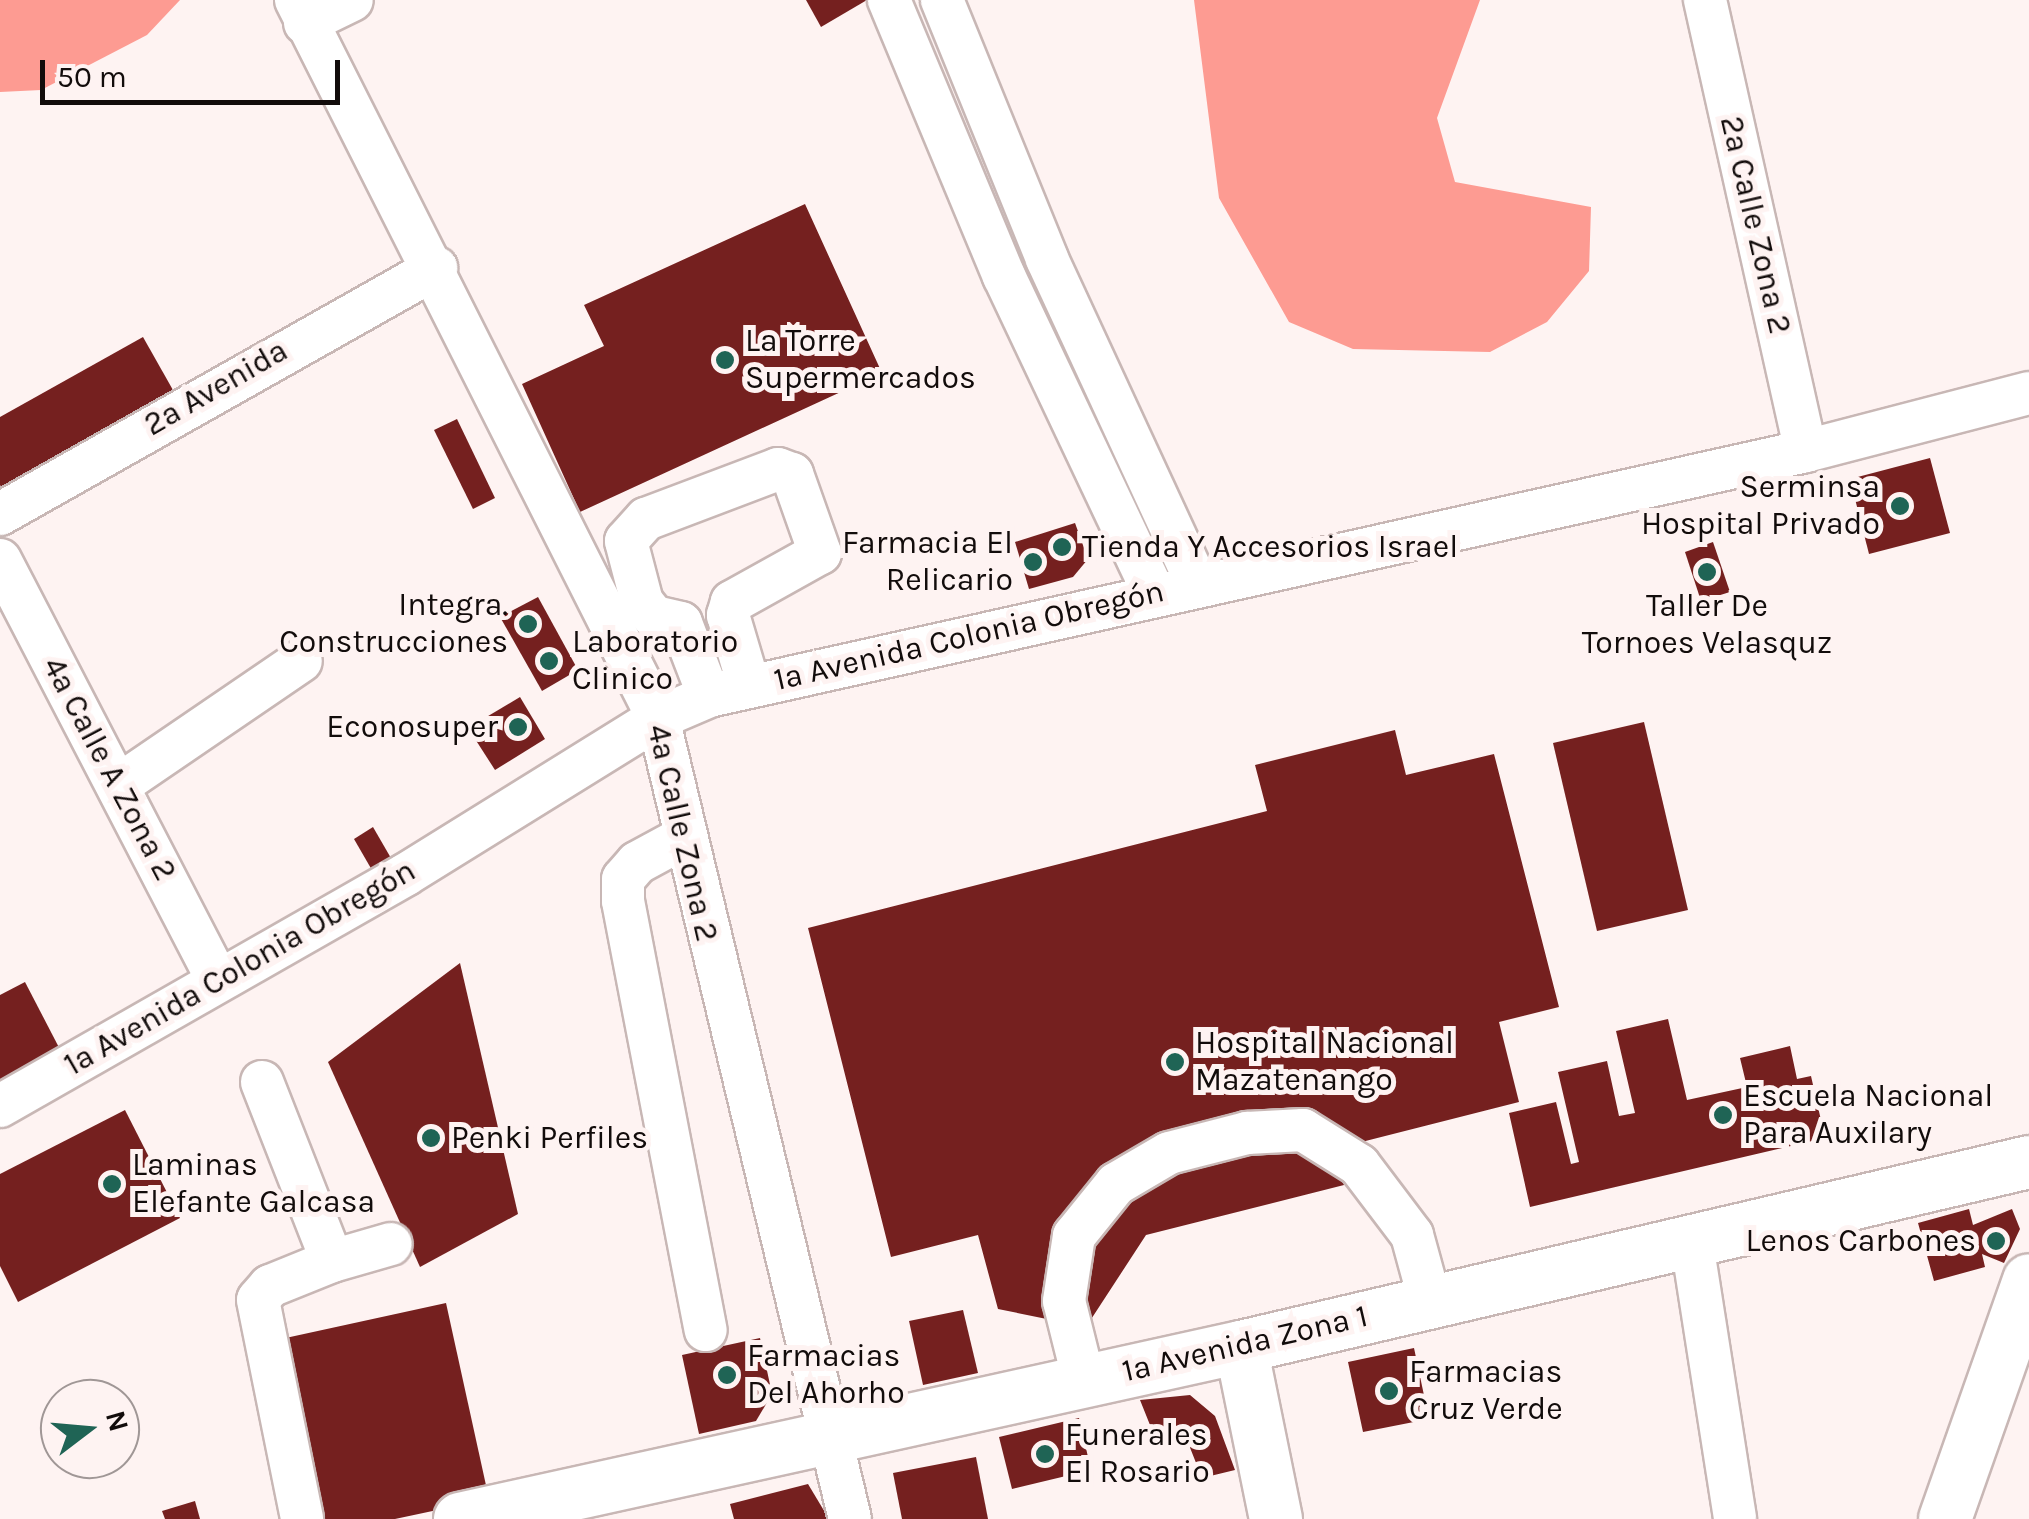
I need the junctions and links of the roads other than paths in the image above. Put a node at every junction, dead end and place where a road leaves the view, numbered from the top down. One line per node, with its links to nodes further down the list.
1 (352, 0): 4 (street)
2 (890, 0): 6 (street)
3 (1704, 0): 11 (street, 2a Calle Zona 2)
4 (301, 12): 8 (street, 4a Calle Zona 2)
5 (949, 16): 6 (street); 7 (street)
6 (910, 52): 9 (street)
7 (1047, 259): 9 (street); 14 (street)
8 (436, 268): 12 (street, 2a Avenida); 18 (street, 4a Calle Zona 2)
9 (1004, 276): 15 (street)
10 (2029, 393): 11 (street, 1a Avenida Colonia Obregón)
11 (1806, 451): 14 (street, 1a Avenida Colonia Obregón)
12 (0, 514)
13 (0, 560): 19 (street, 4a Calle A Zona 2)
14 (1198, 584): 15 (street, 1a Avenida Colonia Obregón)
15 (1154, 593): 17 (street, 1a Avenida Colonia Obregón)
16 (301, 661): 19 (street)
17 (729, 691): 17 (street); 18 (street, 1a Avenida Colonia Obregón)
18 (658, 718): 20 (street, 4a Calle Zona 2); 21 (street, 1a Avenida Colonia Obregón)
19 (119, 784): 21 (street, 4a Calle A Zona 2)
20 (683, 838): 30 (street); 33 (street, 4a Calle Zona 2)
21 (218, 978): 23 (street, 1a Avenida Colonia Obregón)
22 (262, 1082): 27 (street)
23 (0, 1106)
24 (2029, 1162): 25 (main road, 1a Avenida Zona 1)
25 (1691, 1237): 29 (main road, 1a Avenida Zona 1); 39 (street)
26 (391, 1244): 27 (street)
27 (332, 1261): 35 (street)
28 (2029, 1280): 40 (main road)
29 (1430, 1301): 31 (main road, 1a Avenida Zona 1); 32 (street)
30 (706, 1330)
31 (1242, 1347): 32 (main road, 1a Avenida Zona 1); 38 (main road)
32 (1084, 1381): 33 (main road, 1a Avenida Zona 1)
33 (828, 1436): 34 (main road, 1a Avenida Zona 1); 37 (street, 4a Calle Zona 2)
34 (583, 1506): 36 (main road, 1a Avenida Zona 1)
35 (302, 1519)
36 (461, 1519)
37 (850, 1519)
38 (1276, 1519)
39 (1734, 1519)
40 (1945, 1519)

